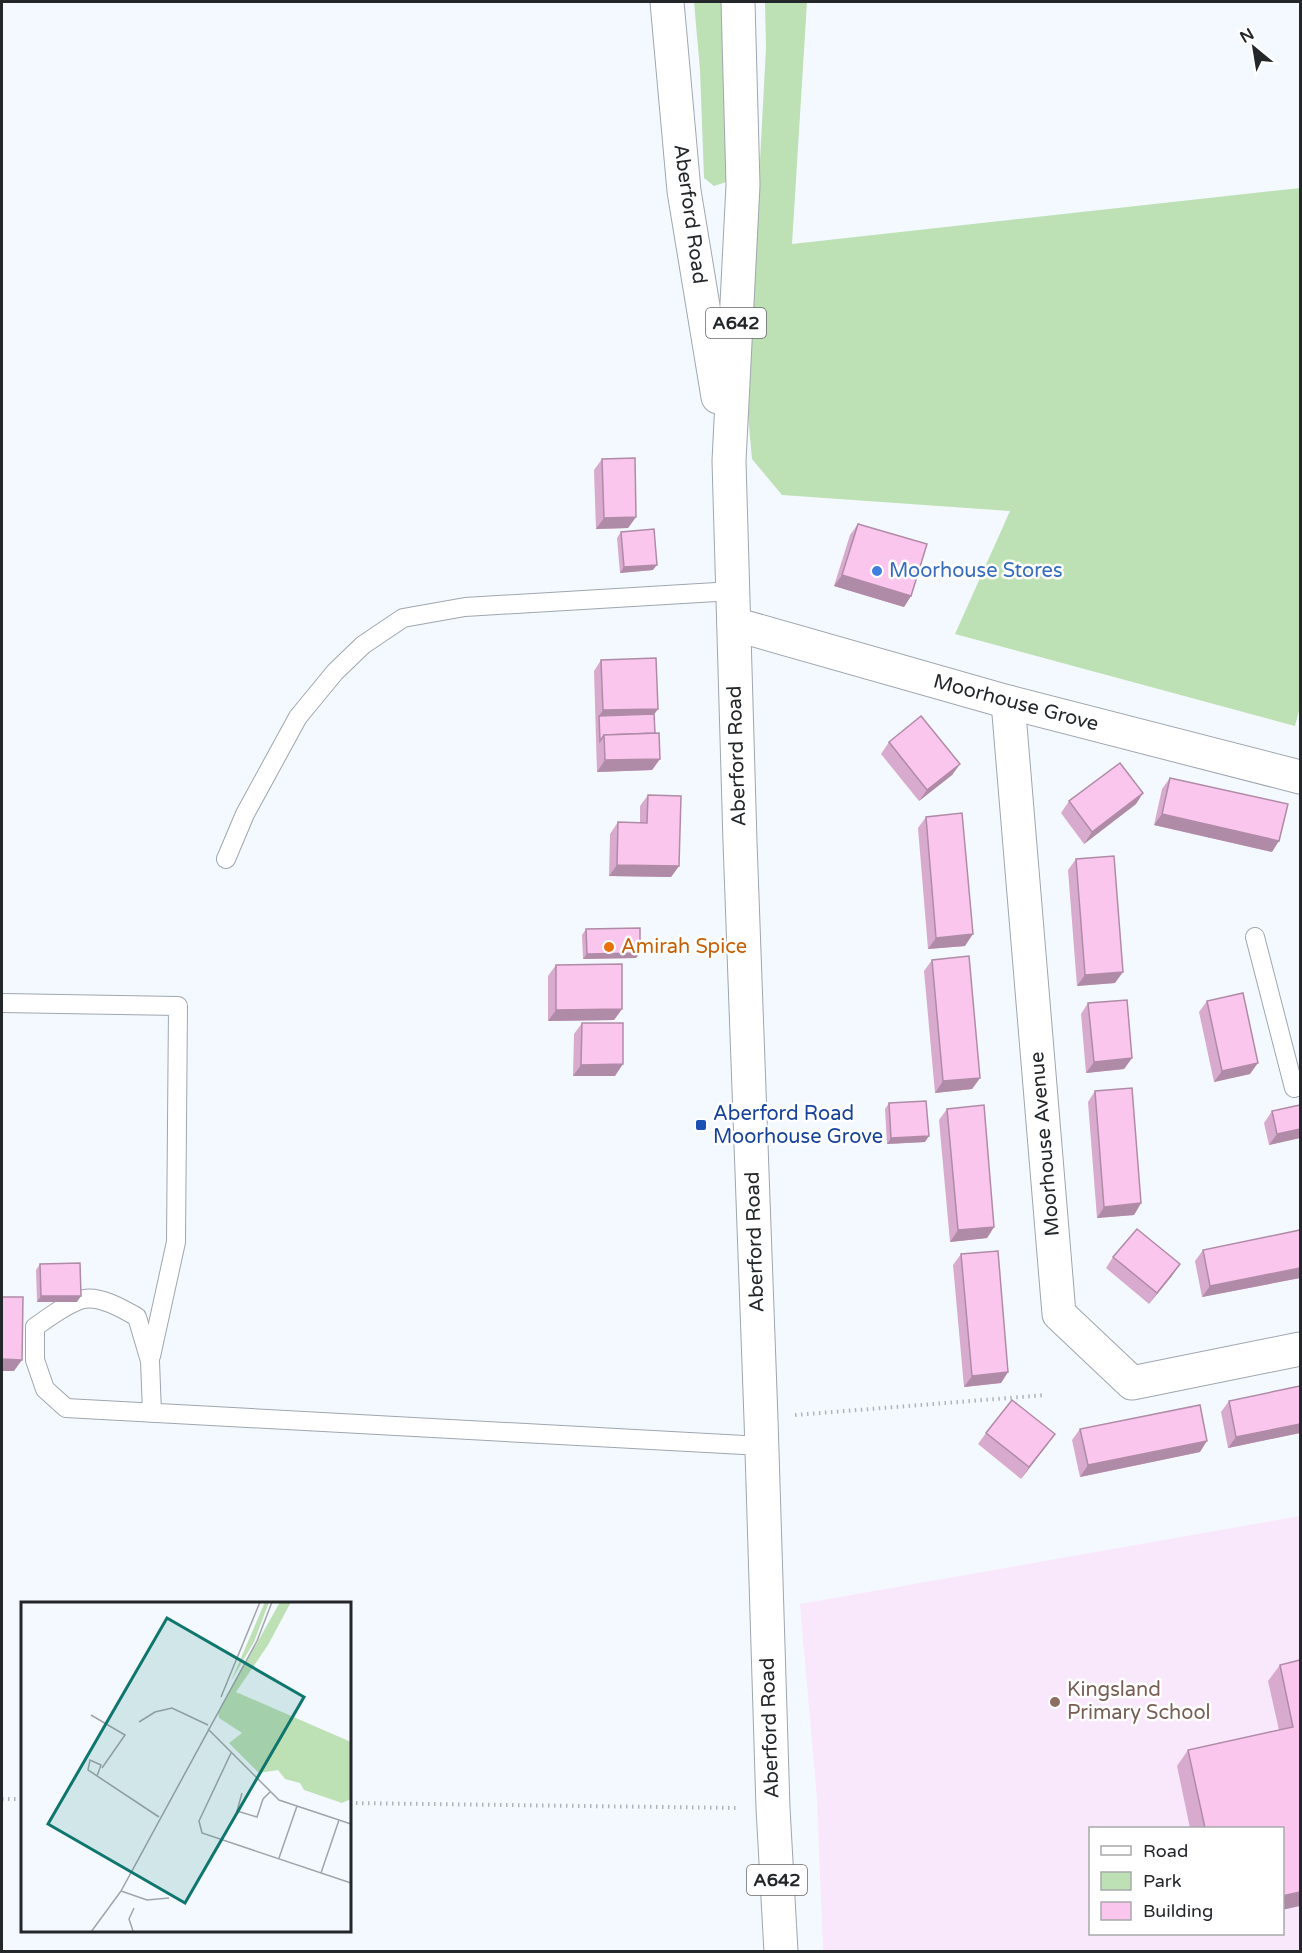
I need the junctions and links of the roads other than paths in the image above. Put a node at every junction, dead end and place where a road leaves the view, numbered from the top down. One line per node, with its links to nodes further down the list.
1 (667, 2): 3 (main road, Aberford Road / A642)
2 (738, 2): 3 (main road, Aberford Road / A642)
3 (729, 461): 4 (main road, Aberford Road / A642)
4 (733, 591): 5 (main road, Aberford Road / A642); 8 (lane)
5 (734, 624): 6 (main road, Moorhouse Grove); 15 (main road, Aberford Road / A642)
6 (1008, 702): 7 (main road, Moorhouse Grove); 12 (main road, Moorhouse Avenue)
7 (1300, 777)
8 (226, 859)
9 (1255, 937): 11 (lane)
10 (2, 1003): 13 (lane)
11 (1300, 1086)
12 (1300, 1349)
13 (150, 1361): 14 (lane); 14 (lane)
14 (152, 1413): 15 (lane)
15 (762, 1432): 16 (main road, Aberford Road / A642)
16 (781, 1952)

